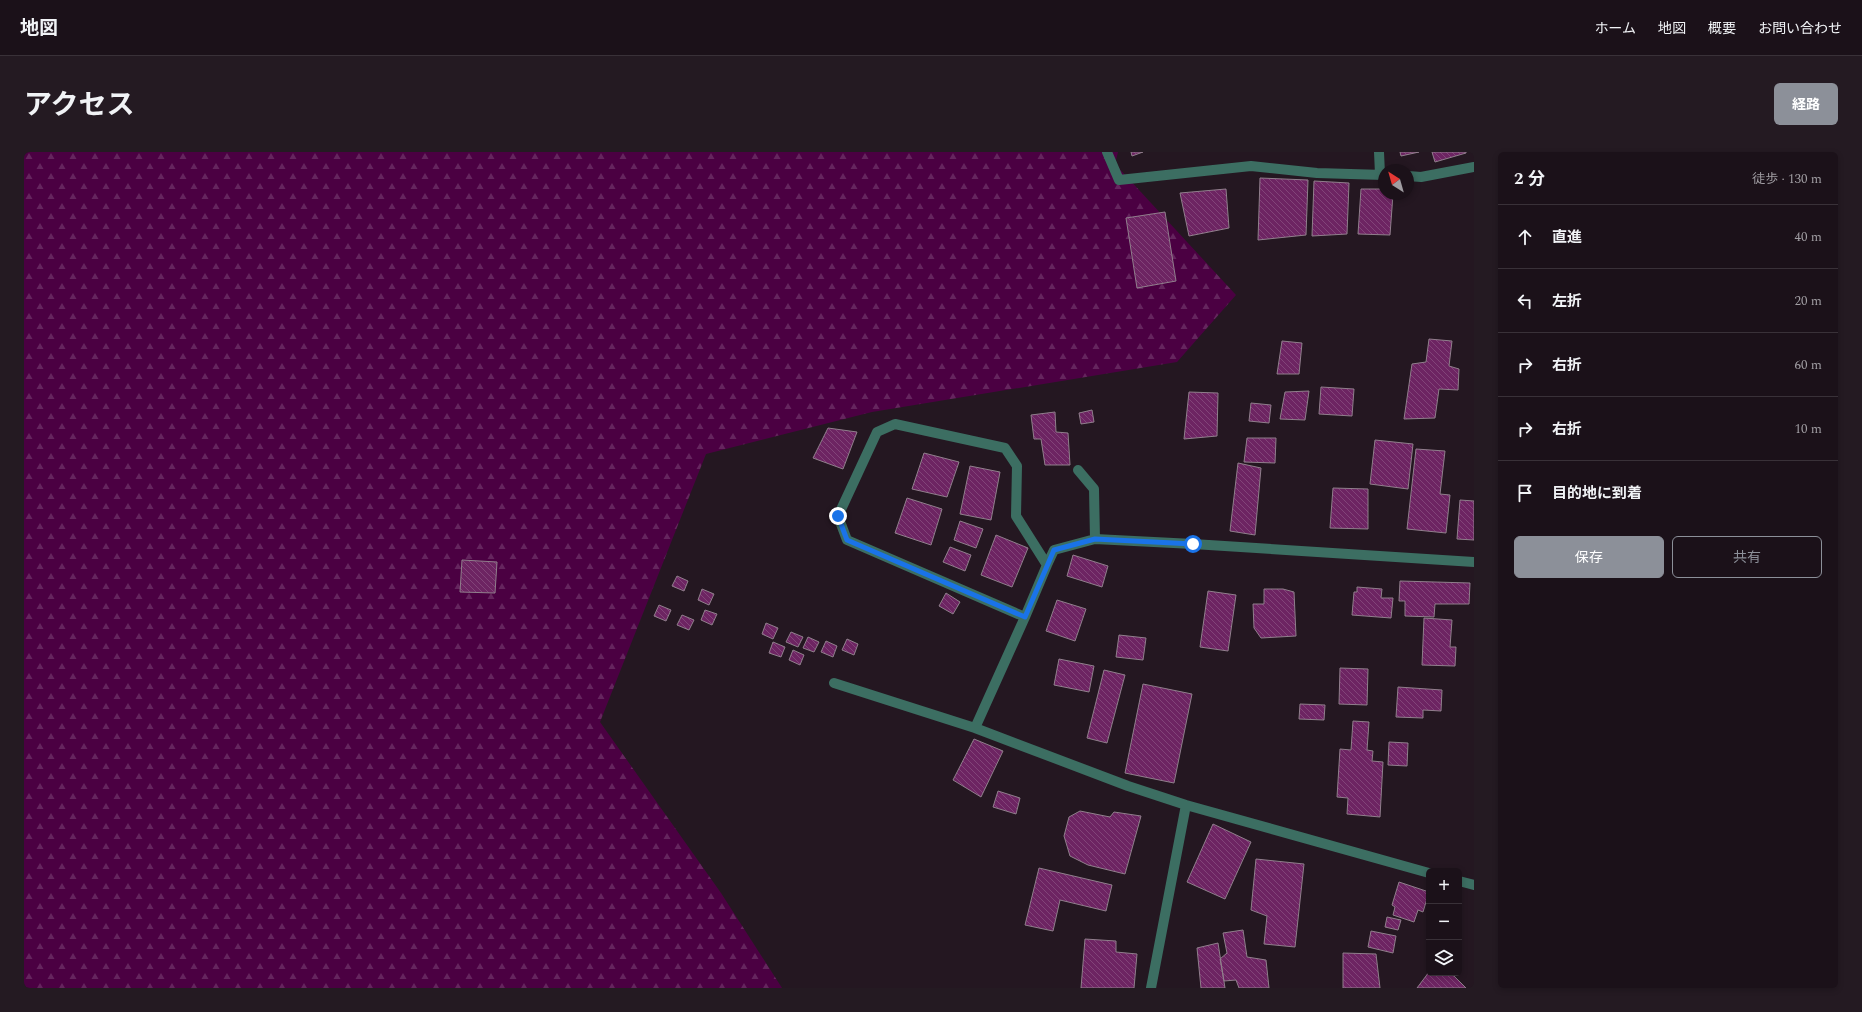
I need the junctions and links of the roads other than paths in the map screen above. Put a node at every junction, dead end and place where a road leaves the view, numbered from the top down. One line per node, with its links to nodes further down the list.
1 (1107, 152): 5 (street)
2 (1378, 152): 3 (street)
3 (1380, 164)
4 (1474, 167): 6 (street)
5 (1378, 174)
6 (1414, 176)
7 (1078, 470): 8 (street)
8 (1095, 539): 9 (street); 10 (street)
9 (1474, 562)
10 (1047, 565): 11 (street); 11 (street)
11 (1025, 617): 13 (street)
12 (834, 683): 13 (street)
13 (975, 728): 14 (street)
14 (1186, 805): 15 (street); 18 (street)
15 (1426, 872)
16 (1462, 882): 17 (street)
17 (1474, 885)
18 (1151, 988)

